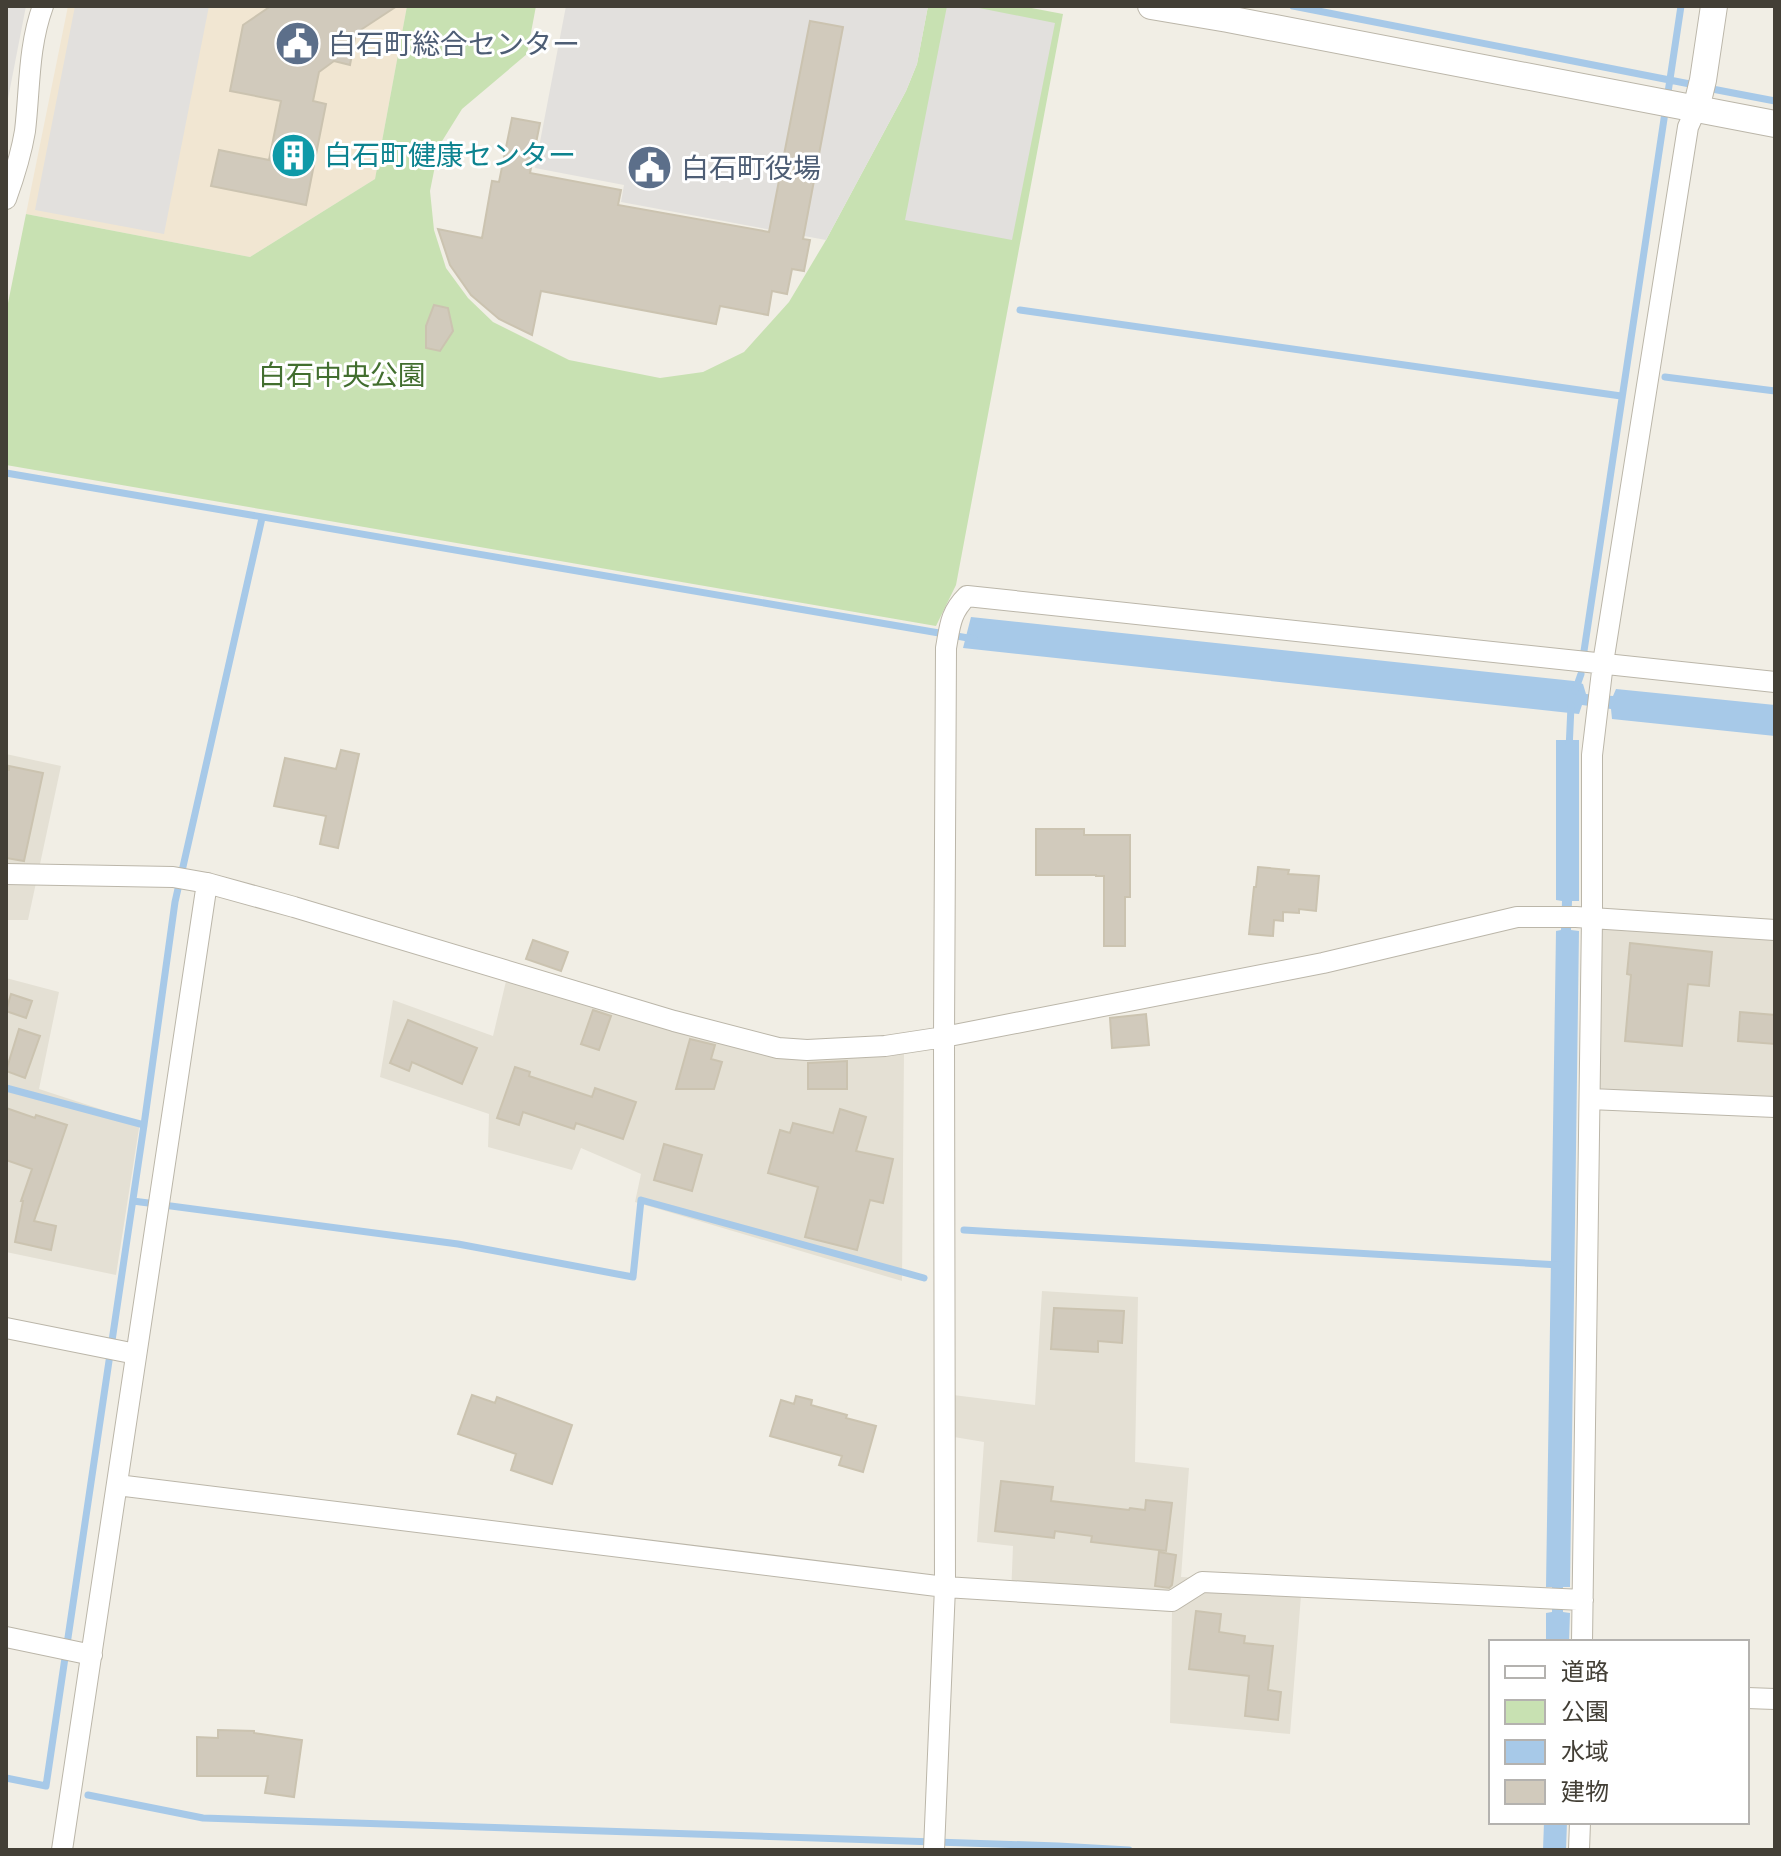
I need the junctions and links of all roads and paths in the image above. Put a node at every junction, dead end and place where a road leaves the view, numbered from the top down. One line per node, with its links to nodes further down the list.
1 (43, 6): 7 (street)
2 (1151, 6): 4 (street)
3 (1714, 6): 5 (street)
4 (1229, 12): 5 (street)
5 (1699, 94): 6 (street); 8 (street)
6 (1775, 124)
7 (6, 199)
8 (1603, 663): 9 (street); 12 (street); 14 (street)
9 (1775, 682)
10 (6, 874): 11 (street)
11 (191, 879): 14 (street); 18 (street)
12 (1576, 917): 13 (street); 14 (street); 15 (street)
13 (1775, 930)
14 (944, 1037): 20 (street)
15 (1590, 1099): 16 (street); 21 (street)
16 (1775, 1107)
17 (6, 1328): 18 (street)
18 (118, 1350): 19 (street)
19 (117, 1485): 20 (street); 24 (street)
20 (945, 1587): 21 (street); 28 (street)
21 (1566, 1600): 23 (street)
22 (6, 1637): 24 (street)
23 (1581, 1640)
24 (74, 1651): 29 (street)
25 (1749, 1698): 26 (street)
26 (1775, 1699)
27 (1580, 1824): 30 (street)
28 (934, 1842)
29 (62, 1850)
30 (1579, 1850)

